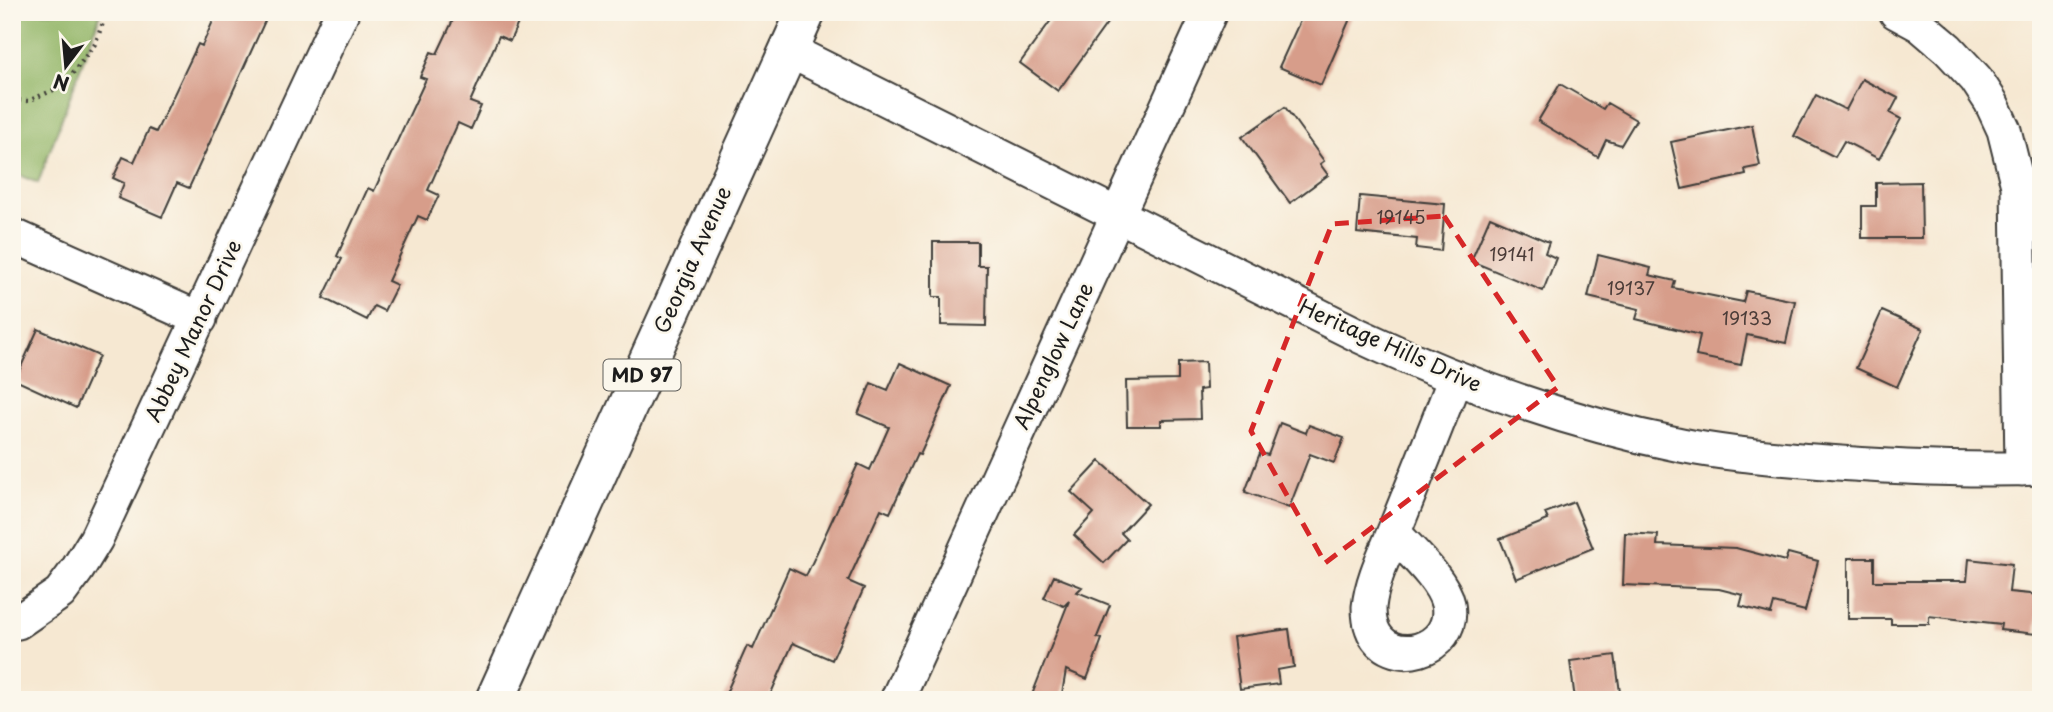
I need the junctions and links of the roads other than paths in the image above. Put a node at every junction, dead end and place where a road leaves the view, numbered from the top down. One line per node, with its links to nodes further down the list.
1 (342, 12): 8 (street, Abbey Manor Drive)
2 (806, 12): 5 (main road, Georgia Avenue / MD 97)
3 (1210, 12): 6 (street, Alpenglow Lane)
4 (1896, 12): 10 (street)
5 (788, 50): 6 (street, Heritage Hills Drive); 13 (main road, Georgia Avenue / MD 97)
6 (1119, 215): 9 (street, Heritage Hills Drive); 14 (street, Alpenglow Lane)
7 (12, 234): 8 (street)
8 (200, 319): 12 (street, Abbey Manor Drive)
9 (1455, 378): 10 (street, Heritage Hills Drive); 11 (street)
10 (2031, 468)
11 (1394, 533)
12 (12, 623)
13 (495, 700)
14 (897, 700)

